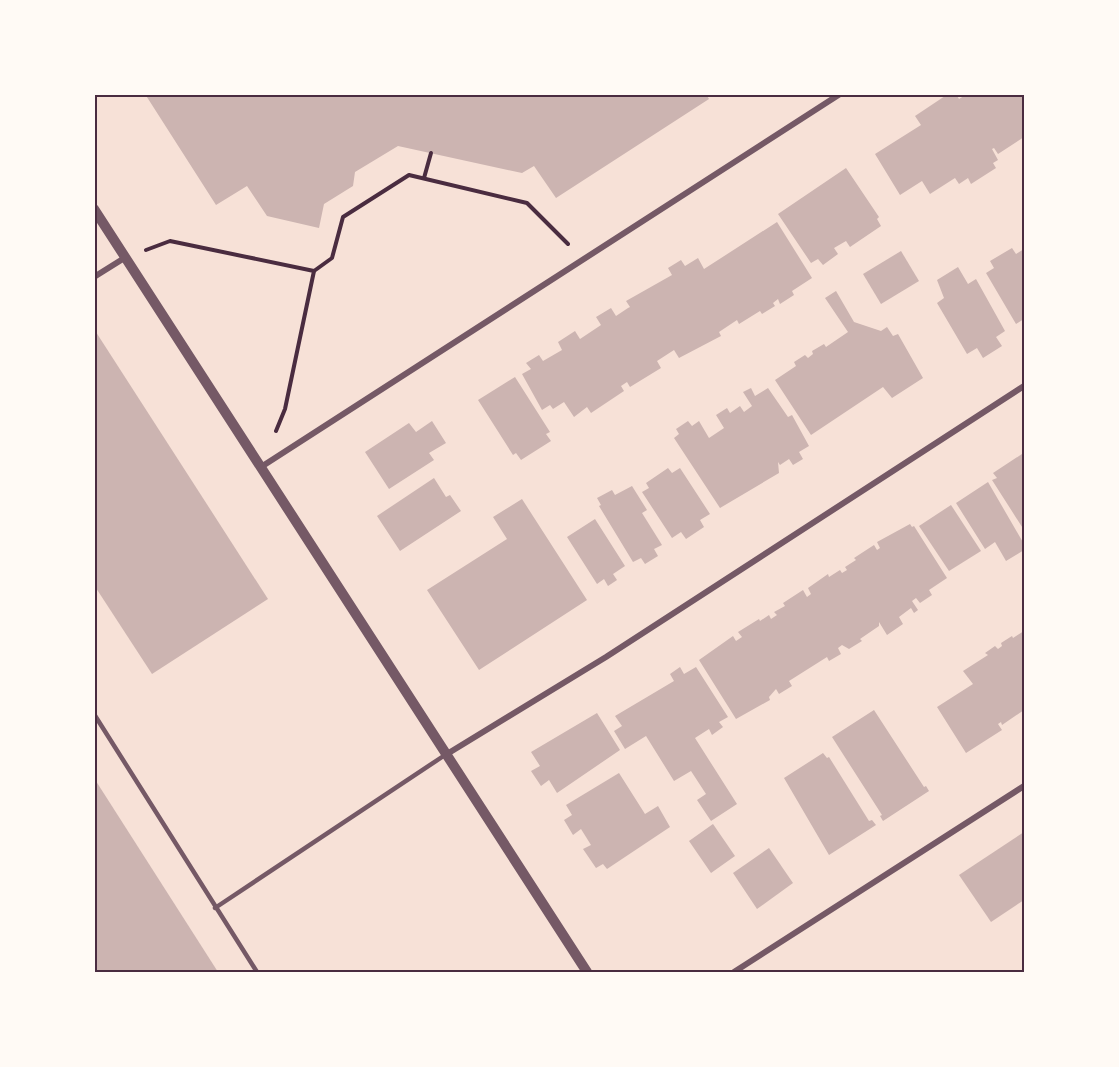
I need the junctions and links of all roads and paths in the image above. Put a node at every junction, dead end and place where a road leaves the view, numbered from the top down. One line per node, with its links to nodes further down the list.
1 (840, 94): 6 (street)
2 (431, 153): 3 (path)
3 (424, 178): 6 (path); 7 (path)
4 (94, 209): 5 (street)
5 (126, 257): 7 (path); 8 (street); 10 (street)
6 (583, 260): 10 (street)
7 (314, 271): 10 (path)
8 (94, 277)
9 (1024, 387): 12 (street)
10 (261, 467): 12 (street)
11 (94, 714): 14 (lane)
12 (447, 754): 14 (lane); 16 (street)
13 (1024, 786): 17 (street)
14 (215, 908): 15 (lane)
15 (257, 972)
16 (587, 972)
17 (734, 972)

